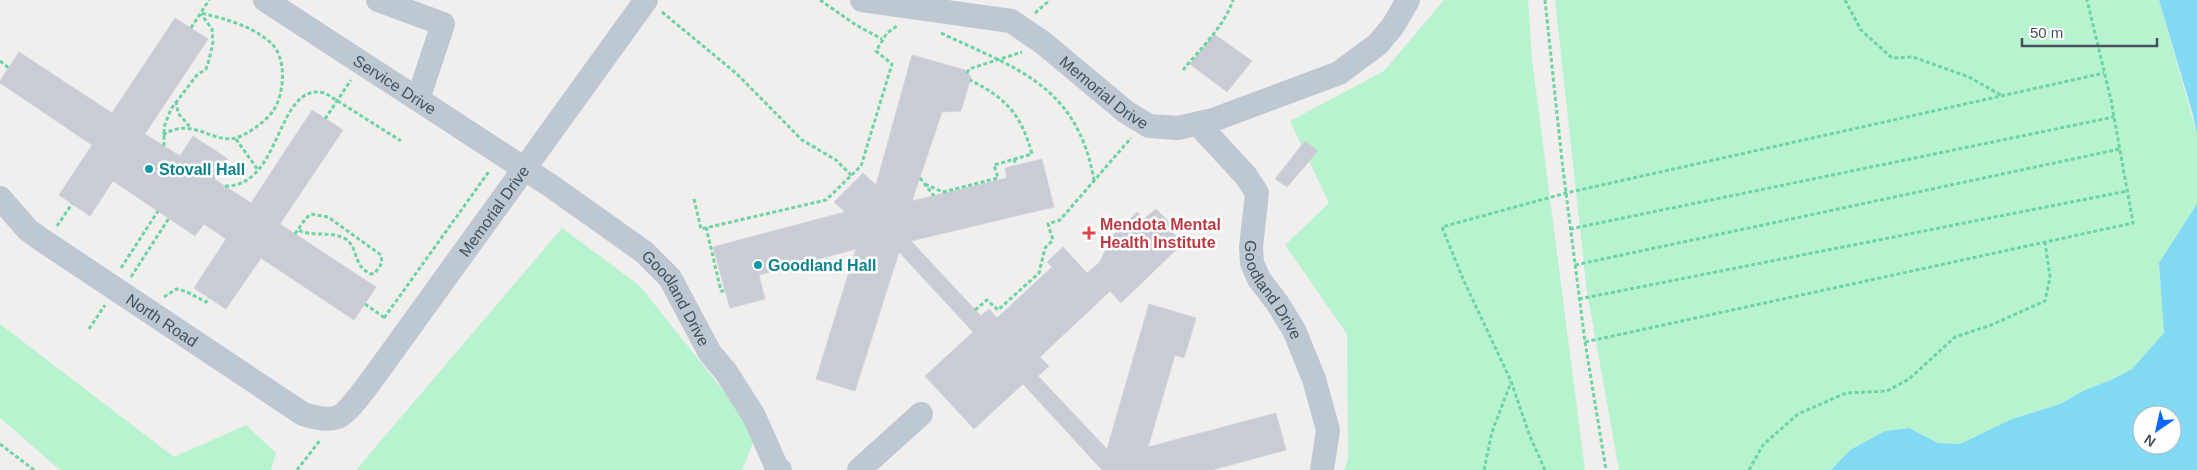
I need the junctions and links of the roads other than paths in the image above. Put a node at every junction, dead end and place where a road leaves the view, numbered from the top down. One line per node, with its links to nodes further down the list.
1 (264, 0): 6 (lane, Service Drive)
2 (378, 0): 6 (lane)
3 (1408, 0): 7 (lane, Memorial Drive)
4 (871, 1): 7 (lane, Memorial Drive)
5 (651, 3): 8 (lane, Memorial Drive)
6 (418, 99): 8 (lane, Service Drive)
7 (1198, 124): 14 (lane, Goodland Drive)
8 (526, 169): 11 (lane, Memorial Drive); 12 (lane, Goodland Drive)
9 (0, 198): 11 (lane, North Road)
10 (921, 414): 13 (lane)
11 (337, 418)
12 (780, 470)
13 (859, 470)
14 (1322, 470)

